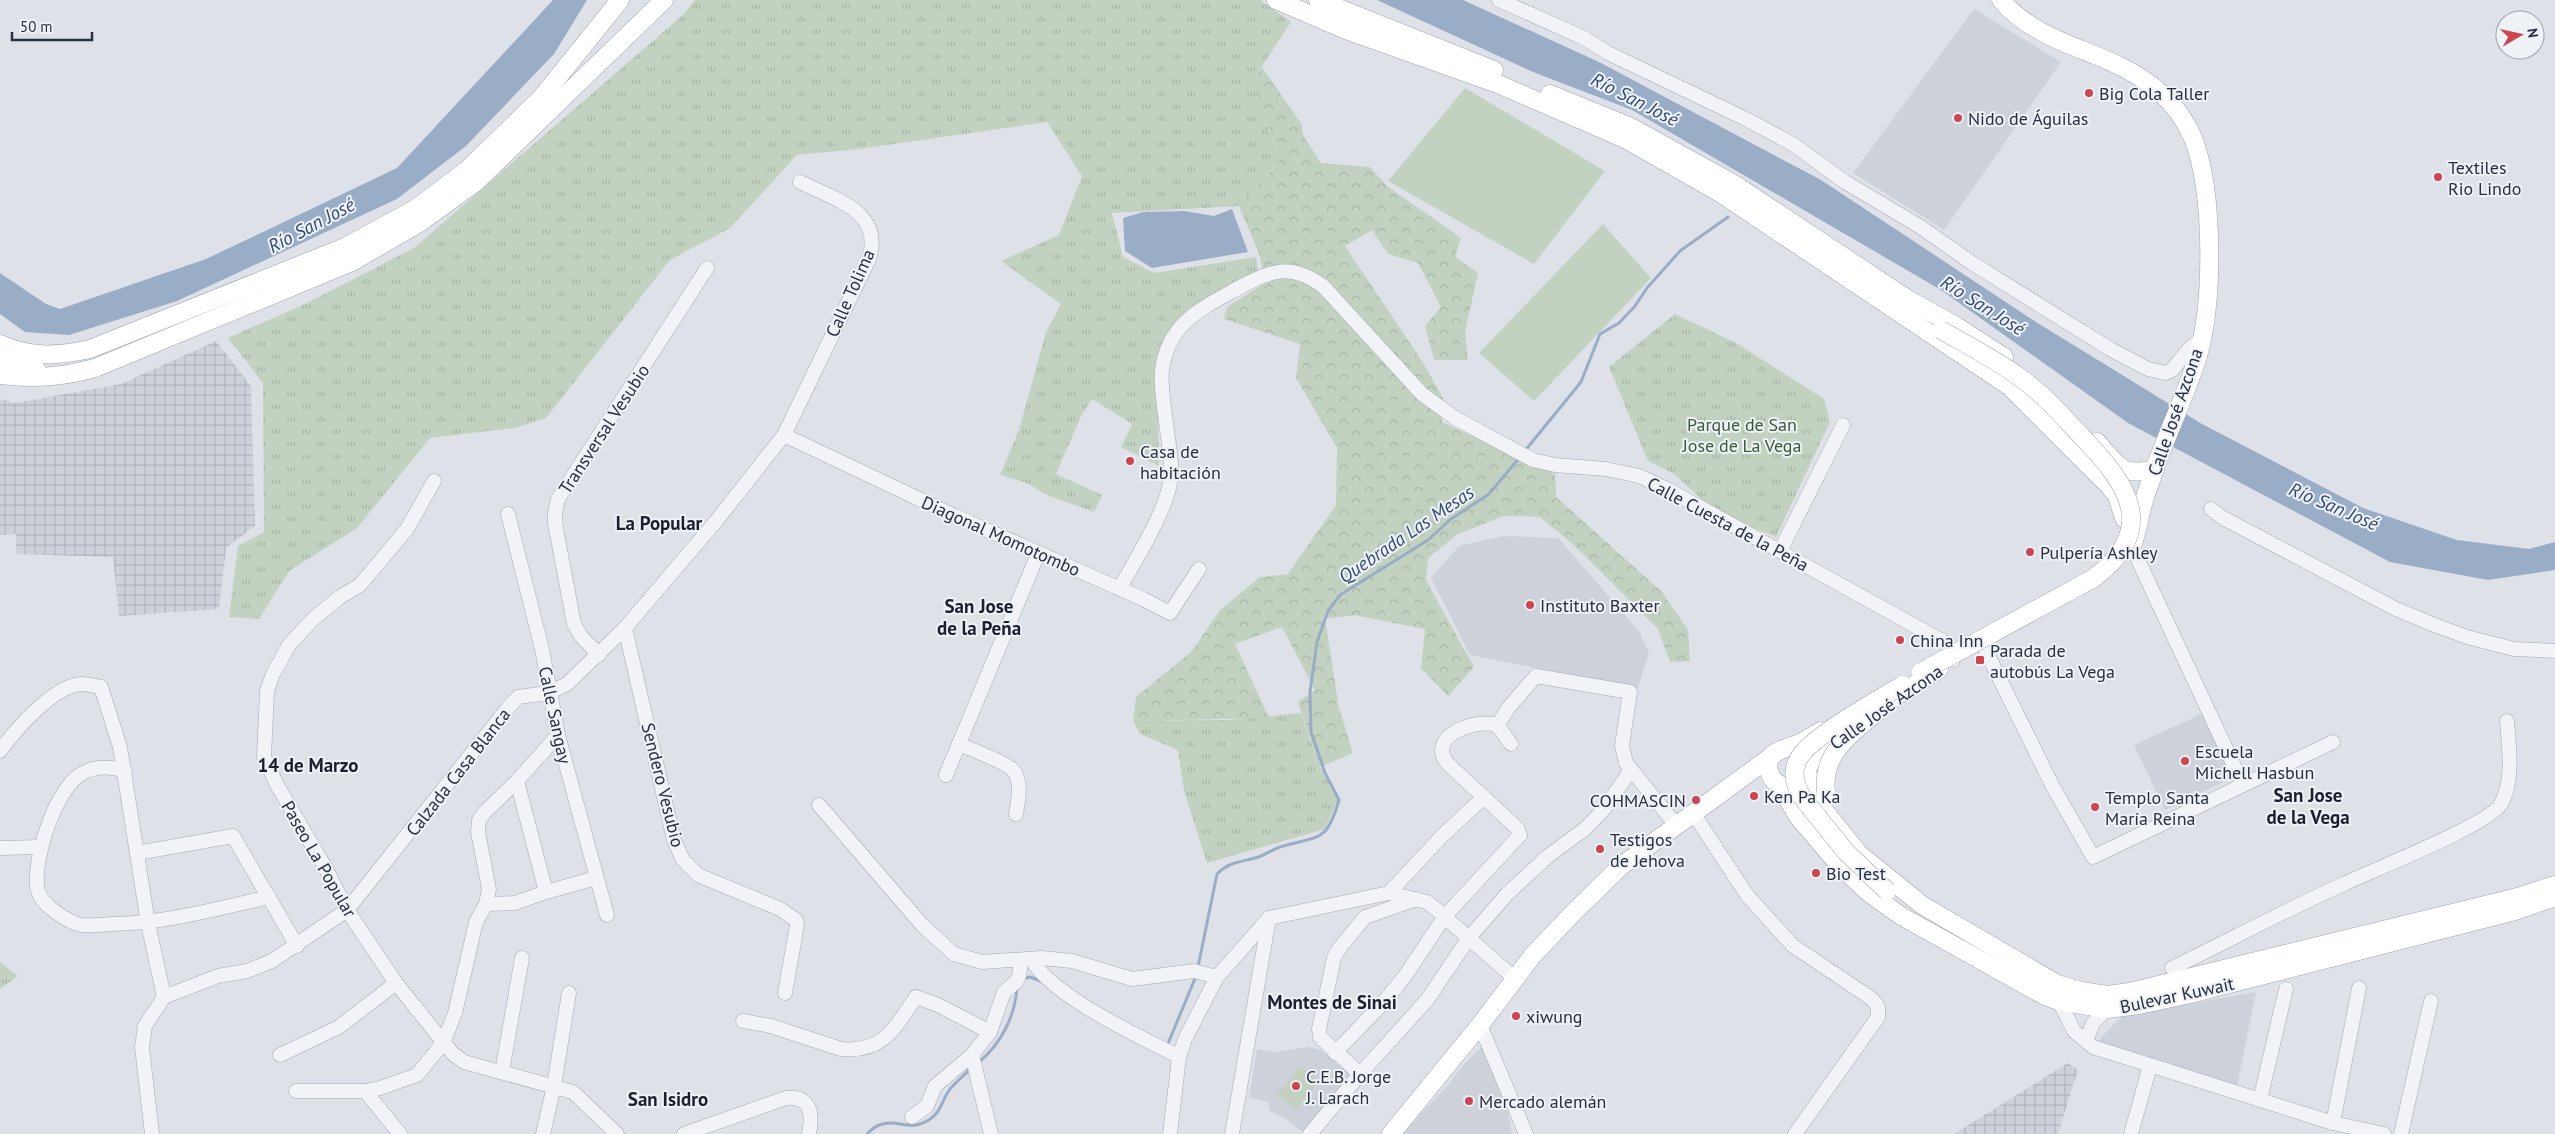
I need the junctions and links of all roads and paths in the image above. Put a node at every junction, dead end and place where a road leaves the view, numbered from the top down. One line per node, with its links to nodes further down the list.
1 (620, 0): 11 (main road)
2 (664, 0): 13 (main road)
3 (1276, 0): 9 (main road)
4 (1318, 0): 9 (main road)
5 (1499, 0): 10 (street)
6 (2001, 0): 10 (main road, Calle José Azcona)
7 (800, 182): 16 (street, Calle Tolima)
8 (707, 268): 30 (street, Transversal Vesubio)
9 (1906, 307): 17 (main road); 21 (main road); 31 (main road, bridge)
10 (2200, 340): 17 (main road, Calle José Azcona)
11 (0, 344)
12 (0, 358): 13 (main road)
13 (95, 368): 14 (main road)
14 (0, 375)
15 (1843, 425): 22 (street)
16 (784, 435): 23 (street, Diagonal Momotombo); 26 (street, Calzada Casa Blanca)
17 (2156, 465): 21 (main road, Calle José Azcona)
18 (434, 482): 67 (street, Paseo La Popular)
19 (2212, 509): 28 (street)
20 (508, 514): 32 (street, Calle Sangay)
21 (2130, 536): 27 (main road, Calle José Azcona); 29 (main road, Calle José Azcona); 49 (street)
22 (1780, 551): 25 (street, Calle Cuesta de la Peña); 29 (street, Calle Cuesta de la Peña)
23 (1038, 554): 25 (street, Diagonal Momotombo); 37 (street)
24 (1199, 569): 25 (street, Diagonal Momotombo)
25 (1118, 589)
26 (625, 628): 30 (street, Calzada Casa Blanca); 84 (street, Sendero Vesubio)
27 (1982, 644): 29 (main road, Calle José Azcona); 49 (street)
28 (2555, 651)
29 (1951, 654): 39 (main road, Calle José Azcona); 43 (main road, Calle José Azcona)
30 (599, 655): 32 (street, Calzada Casa Blanca)
31 (1921, 672): 59 (main road, bridge); 59 (main road, bridge)
32 (548, 693): 35 (street, Calle Sangay); 67 (street, Calzada Casa Blanca)
33 (2506, 721): 77 (street)
34 (1497, 726): 38 (street); 42 (street); 50 (street)
35 (558, 735): 47 (street); 58 (street, Calle Sangay)
36 (2334, 742): 49 (street)
37 (959, 744): 45 (street); 53 (street)
38 (1511, 744)
39 (1790, 747): 41 (main road); 43 (main road)
40 (0, 750): 44 (street)
41 (1772, 756): 46 (main road); 48 (main road)
42 (1631, 770): 54 (street); 72 (street)
43 (1808, 770): 48 (main road); 59 (main road, Bulevar Kuwait)
44 (125, 771): 55 (street); 57 (street)
45 (946, 775)
46 (1746, 776): 48 (main road); 52 (main road)
47 (517, 781): 61 (street); 66 (street)
48 (1778, 784): 73 (main road, Bulevar Kuwait)
49 (2243, 785)
50 (1484, 797): 62 (street); 69 (street)
51 (819, 805): 76 (street)
52 (1693, 812): 54 (main road); 119 (street)
53 (1016, 814)
54 (1676, 825): 79 (main road)
55 (41, 847): 56 (street); 71 (street)
56 (0, 848)
57 (137, 853): 63 (street); 71 (street)
58 (596, 878): 61 (street); 68 (street, Calle Sangay)
59 (1886, 883): 60 (main road, Bulevar Kuwait); 73 (main road)
60 (2555, 885)
61 (546, 892): 66 (street)
62 (1389, 893): 65 (street); 70 (street)
63 (269, 897): 71 (street); 74 (street)
64 (2555, 897): 88 (main road, Bulevar Kuwait)
65 (1417, 900): 69 (street); 94 (street)
66 (486, 904): 93 (street)
67 (347, 910): 74 (street, Calzada Casa Blanca); 80 (street, Paseo La Popular)
68 (607, 915)
69 (1445, 916): 72 (street); 94 (street)
70 (1269, 918): 78 (street); 115 (street)
71 (148, 923): 85 (street)
72 (1468, 939): 79 (street); 100 (street)
73 (1944, 939): 86 (main road, Bulevar Kuwait)
74 (297, 946): 85 (street, Calzada Casa Blanca)
75 (522, 958): 99 (street)
76 (1026, 960): 78 (street); 91 (street); 97 (street)
77 (2172, 968)
78 (1215, 977): 97 (street)
79 (1514, 978): 90 (main road)
80 (396, 983): 93 (street, Paseo La Popular); 95 (street)
81 (2358, 988): 106 (street)
82 (2286, 989): 104 (street)
83 (569, 993): 101 (street)
84 (785, 993)
85 (164, 997): 107 (street)
86 (2059, 1001): 88 (main road, Bulevar Kuwait); 92 (street)
87 (2431, 1001): 122 (street)
88 (2107, 1009): 92 (street)
89 (743, 1022): 91 (street)
90 (1480, 1025): 117 (main road); 118 (street)
91 (990, 1032): 96 (street)
92 (2086, 1041): 98 (street)
93 (443, 1043): 99 (street, Paseo La Popular); 103 (street)
94 (1335, 1053): 100 (street)
95 (280, 1055)
96 (972, 1055): 105 (street); 113 (street)
97 (1179, 1057): 114 (street)
98 (2150, 1066): 104 (street); 120 (street)
99 (502, 1072): 101 (street, Paseo La Popular)
100 (1360, 1074): 116 (street)
101 (554, 1086): 109 (street); 110 (street, Paseo La Popular)
102 (296, 1091): 103 (street)
103 (365, 1091): 108 (street)
104 (2260, 1100): 106 (street)
105 (912, 1118)
106 (2333, 1123): 121 (street)
107 (152, 1134)
108 (400, 1134)
109 (543, 1134)
110 (617, 1134)
111 (684, 1134): 112 (street)
112 (809, 1134)
113 (991, 1134)
114 (1170, 1134)
115 (1232, 1134)
116 (1310, 1134)
117 (1391, 1134)
118 (1526, 1134)
119 (1795, 1134)
120 (2131, 1134)
121 (2384, 1134)
122 (2401, 1134)

